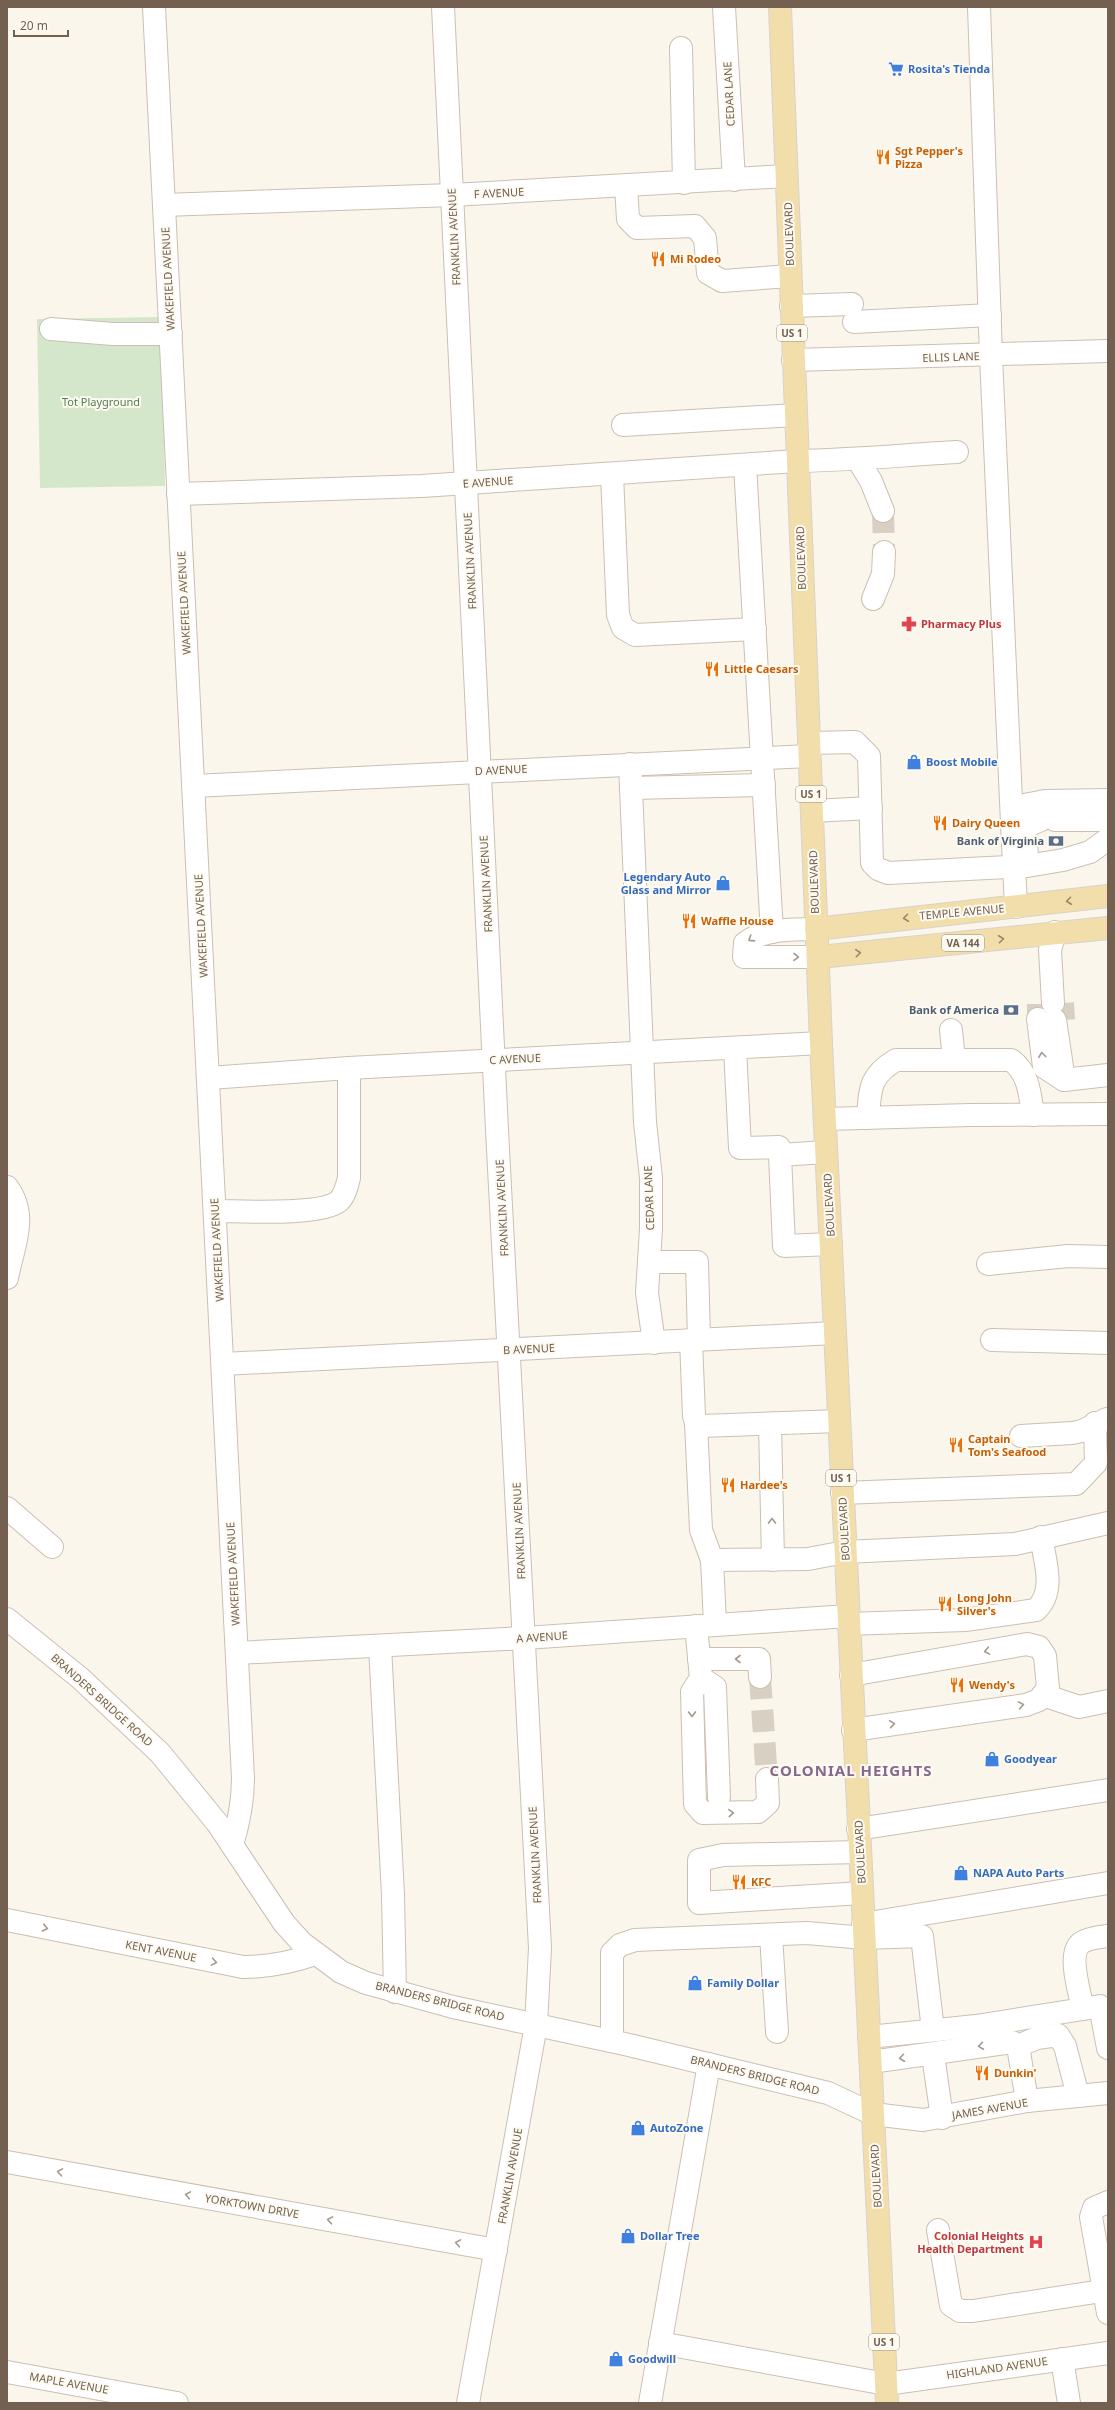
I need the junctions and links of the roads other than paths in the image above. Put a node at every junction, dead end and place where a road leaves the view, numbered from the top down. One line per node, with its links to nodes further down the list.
1 (154, 7): 12 (street, WAKEFIELD AVENUE)
2 (443, 7): 11 (street, FRANKLIN AVENUE)
3 (724, 7): 8 (street, CEDAR LANE)
4 (780, 7): 7 (main road, BOULEVARD / US 1)
5 (979, 7): 15 (street)
6 (681, 48): 9 (street)
7 (786, 176): 8 (street, F AVENUE); 13 (main road, BOULEVARD / US 1)
8 (734, 180): 9 (street, F AVENUE)
9 (684, 183): 10 (street, F AVENUE)
10 (626, 186): 11 (street, F AVENUE); 13 (street)
11 (452, 195): 12 (street, F AVENUE); 28 (street, FRANKLIN AVENUE)
12 (164, 205): 17 (street, WAKEFIELD AVENUE)
13 (790, 276): 14 (main road, BOULEVARD / US 1)
14 (791, 306): 15 (street); 20 (main road, BOULEVARD / US 1)
15 (990, 315): 19 (street)
16 (51, 329): 17 (street)
17 (171, 334): 29 (street, WAKEFIELD AVENUE)
18 (1108, 351): 19 (street, ELLIS LANE)
19 (991, 356): 20 (street, ELLIS LANE); 47 (street)
20 (793, 360): 21 (main road, BOULEVARD / US 1)
21 (795, 415): 22 (street); 25 (main road, BOULEVARD / US 1)
22 (623, 425)
23 (957, 452): 24 (street, E AVENUE)
24 (858, 460): 25 (street, E AVENUE); 30 (street)
25 (797, 461): 26 (street, E AVENUE); 34 (main road, BOULEVARD / US 1)
26 (745, 465): 27 (street, E AVENUE); 33 (street)
27 (612, 474): 28 (street, E AVENUE); 33 (street)
28 (466, 484): 29 (street, E AVENUE); 38 (street, FRANKLIN AVENUE)
29 (178, 494): 41 (street, WAKEFIELD AVENUE)
30 (882, 511)
31 (884, 552): 32 (street)
32 (873, 599)
33 (755, 629): 35 (street)
34 (809, 750): 35 (street, D AVENUE); 44 (street, D AVENUE); 45 (main road, BOULEVARD / US 1)
35 (762, 758): 36 (street, D AVENUE); 40 (street)
36 (699, 761): 37 (street, D AVENUE); 39 (street)
37 (630, 764): 38 (street, D AVENUE); 42 (street, CEDAR LANE)
38 (481, 771): 41 (street, D AVENUE); 61 (street, FRANKLIN AVENUE)
39 (699, 785): 40 (street); 42 (street)
40 (764, 785): 54 (street)
41 (193, 786): 65 (street, WAKEFIELD AVENUE)
42 (631, 788): 60 (street, CEDAR LANE)
43 (1108, 800): 47 (street)
44 (871, 808): 45 (street); 49 (street, D AVENUE)
45 (812, 811): 53 (main road, BOULEVARD / US 1)
46 (1108, 820): 49 (street)
47 (1012, 823): 49 (street)
48 (1108, 839): 49 (street, D AVENUE)
49 (1021, 866): 51 (street)
50 (1108, 896): 51 (main road, TEMPLE AVENUE, one-way to 51)
51 (1016, 907): 53 (main road, TEMPLE AVENUE, one-way to 53)
52 (1108, 928): 55 (main road, VA 144)
53 (816, 929): 54 (street); 56 (main road, BOULEVARD / US 1)
54 (772, 932): 56 (street, one-way to 56)
55 (1048, 939): 56 (main road, VA 144, one-way to 55); 64 (street, one-way to 55)
56 (819, 957): 58 (main road, BOULEVARD / US 1)
57 (951, 1030): 62 (street)
58 (821, 1043): 59 (street, C AVENUE); 69 (main road, BOULEVARD / US 1)
59 (735, 1048): 60 (street, C AVENUE); 71 (street)
60 (642, 1053): 61 (street, C AVENUE); 76 (street, CEDAR LANE)
61 (494, 1060): 63 (street, C AVENUE); 84 (street, FRANKLIN AVENUE)
62 (954, 1060): 67 (street); 68 (street)
63 (349, 1068): 65 (street, C AVENUE); 73 (street)
64 (1108, 1075)
65 (209, 1078): 73 (street, WAKEFIELD AVENUE)
66 (1108, 1114): 67 (street)
67 (1033, 1115): 68 (street)
68 (868, 1118): 69 (street)
69 (824, 1119): 70 (main road, BOULEVARD / US 1)
70 (826, 1152): 71 (street); 74 (main road, BOULEVARD / US 1)
71 (780, 1155): 74 (street)
72 (7, 1187): 78 (street)
73 (215, 1211): 85 (street, WAKEFIELD AVENUE)
74 (830, 1244): 79 (main road, BOULEVARD / US 1)
75 (1108, 1258): 77 (street)
76 (649, 1262): 80 (street); 82 (street, CEDAR LANE)
77 (988, 1264)
78 (7, 1278)
79 (835, 1333): 80 (street, B AVENUE); 87 (main road, BOULEVARD / US 1)
80 (695, 1340): 82 (street, B AVENUE); 88 (street)
81 (992, 1340): 83 (street)
82 (654, 1343): 84 (street, B AVENUE)
83 (1108, 1343)
84 (510, 1350): 85 (street, B AVENUE); 102 (street, FRANKLIN AVENUE)
85 (223, 1364): 104 (street, WAKEFIELD AVENUE)
86 (1102, 1421): 90 (street); 91 (street)
87 (839, 1422): 89 (street); 91 (main road, BOULEVARD / US 1)
88 (696, 1423): 89 (street); 97 (street)
89 (770, 1424): 98 (street, one-way to 89)
90 (1021, 1436)
91 (842, 1493): 96 (main road, BOULEVARD / US 1)
92 (7, 1508): 95 (street)
93 (1108, 1523): 94 (street)
94 (1041, 1537): 96 (street); 100 (street, A AVENUE)
95 (52, 1547)
96 (845, 1552): 98 (street); 100 (main road, BOULEVARD / US 1)
97 (712, 1560): 98 (street); 101 (street)
98 (772, 1560)
99 (7, 1619): 115 (street, BRANDERS BRIDGE ROAD)
100 (848, 1620): 101 (street, A AVENUE); 106 (main road, BOULEVARD / US 1)
101 (706, 1625): 102 (street, A AVENUE); 105 (street)
102 (525, 1638): 103 (street, A AVENUE); 126 (street, FRANKLIN AVENUE)
103 (380, 1646): 104 (street, A AVENUE); 124 (street)
104 (236, 1653): 115 (street, WAKEFIELD AVENUE)
105 (700, 1669): 107 (street, one-way to 105); 111 (street, one-way to 111); 113 (street)
106 (851, 1675): 108 (street, one-way to 106); 110 (main road, BOULEVARD / US 1)
107 (760, 1677)
108 (1043, 1695): 109 (street); 110 (street, one-way to 108)
109 (1108, 1702)
110 (853, 1730): 114 (main road, BOULEVARD / US 1)
111 (766, 1779)
112 (1108, 1790): 114 (street)
113 (719, 1797)
114 (858, 1829): 116 (main road, BOULEVARD / US 1)
115 (232, 1844): 123 (street, BRANDERS BRIDGE ROAD)
116 (860, 1852): 118 (main road, BOULEVARD / US 1); 118 (street)
117 (1108, 1883): 120 (street)
118 (862, 1893): 120 (main road, BOULEVARD / US 1)
119 (7, 1920): 123 (street, KENT AVENUE, one-way to 123)
120 (864, 1931): 121 (street); 127 (street); 129 (main road, BOULEVARD / US 1)
121 (771, 1935): 128 (street); 130 (street)
122 (1108, 1936): 125 (street)
123 (314, 1954): 124 (street, BRANDERS BRIDGE ROAD)
124 (395, 1992): 126 (street, BRANDERS BRIDGE ROAD)
125 (1097, 2003): 127 (street); 132 (street)
126 (536, 2025): 130 (street, BRANDERS BRIDGE ROAD); 144 (street, FRANKLIN AVENUE)
127 (933, 2030): 129 (street)
128 (777, 2032)
129 (869, 2037): 134 (main road, BOULEVARD / US 1)
130 (612, 2041): 135 (street, BRANDERS BRIDGE ROAD)
131 (1018, 2046): 133 (street, one-way to 133); 137 (street); 138 (street)
132 (1108, 2048)
133 (933, 2055): 134 (street, one-way to 134); 140 (street)
134 (871, 2062): 139 (main road, BOULEVARD / US 1)
135 (708, 2064): 139 (street, BRANDERS BRIDGE ROAD); 147 (street)
136 (1108, 2093): 137 (street, JAMES AVENUE)
137 (1078, 2096): 138 (street, JAMES AVENUE)
138 (1027, 2101): 140 (street, JAMES AVENUE)
139 (873, 2114): 140 (street, JAMES AVENUE); 151 (main road, BOULEVARD / US 1)
140 (942, 2118)
141 (7, 2162): 144 (street, YORKTOWN DRIVE, one-way to 141)
142 (1108, 2202): 145 (street)
143 (938, 2230): 145 (street)
144 (496, 2250): 153 (street, FRANKLIN AVENUE)
145 (1106, 2290): 146 (street)
146 (1108, 2313)
147 (660, 2344): 151 (street, HIGHLAND AVENUE); 154 (street)
148 (1108, 2353): 149 (street, HIGHLAND AVENUE)
149 (1062, 2359): 151 (street, HIGHLAND AVENUE); 155 (street)
150 (7, 2372): 152 (street, MAPLE AVENUE)
151 (887, 2393)
152 (177, 2403)
153 (468, 2403)
154 (650, 2403)
155 (1069, 2403)

